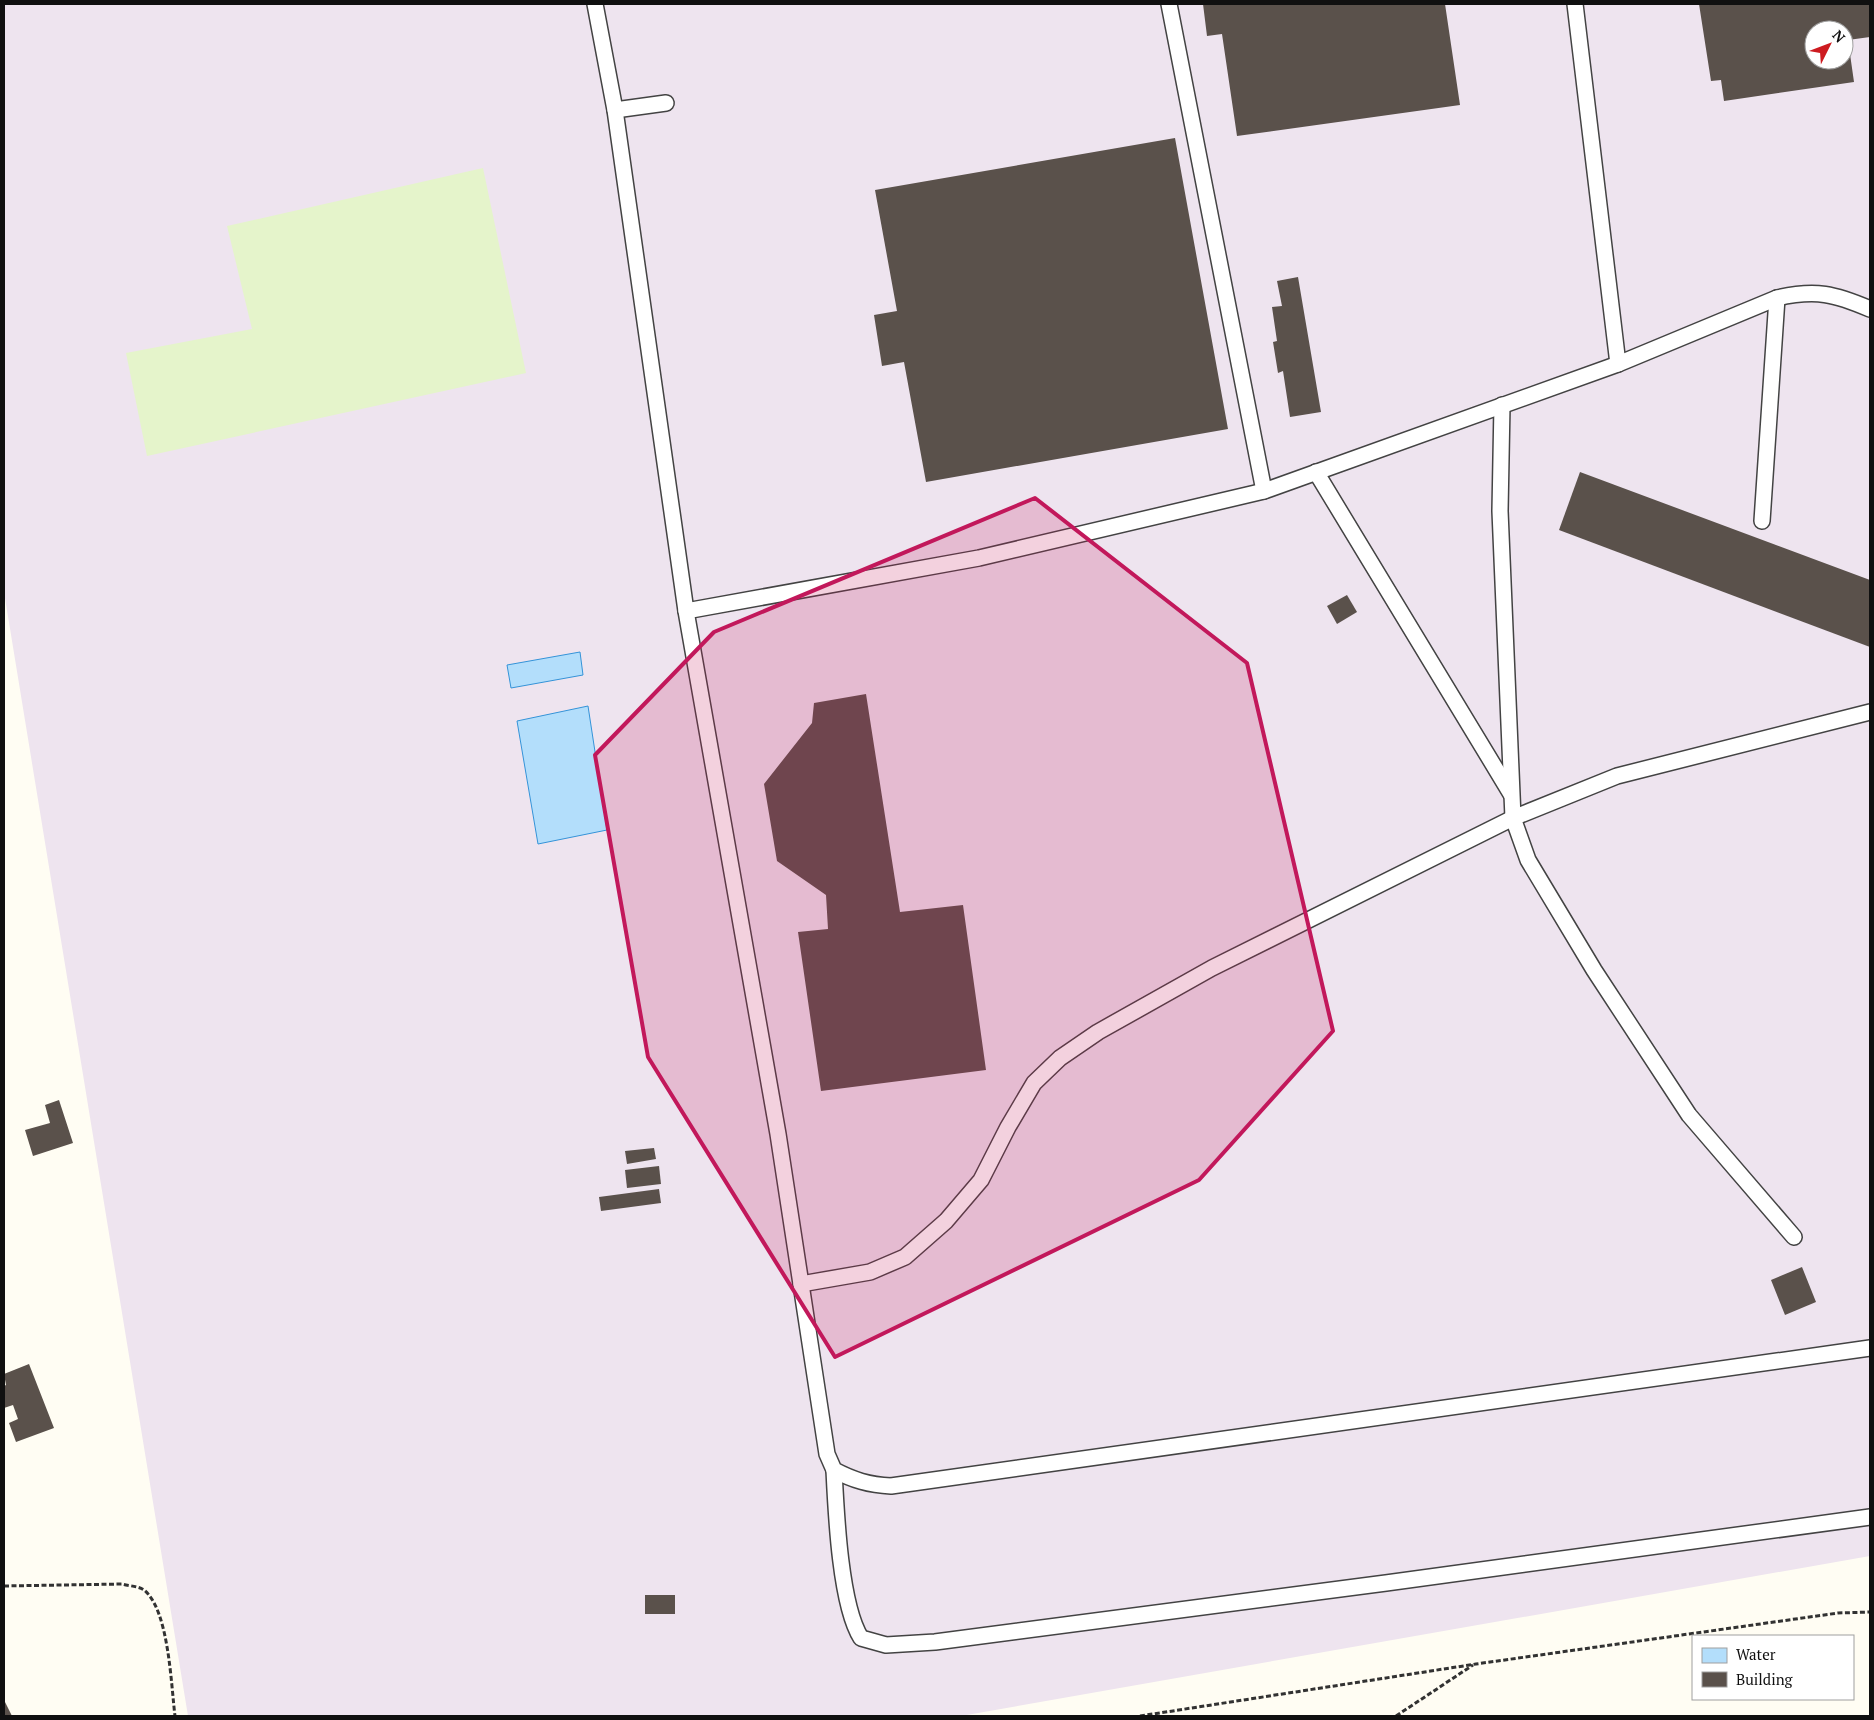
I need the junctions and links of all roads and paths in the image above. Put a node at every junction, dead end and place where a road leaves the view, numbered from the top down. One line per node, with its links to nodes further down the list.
1 (595, 4): 5 (lane)
2 (1169, 4): 11 (lane)
3 (1575, 4): 8 (lane)
4 (666, 104): 5 (lane)
5 (615, 110): 13 (lane)
6 (1778, 298): 7 (lane); 8 (lane); 12 (lane)
7 (1870, 309)
8 (1618, 364): 9 (lane)
9 (1502, 405): 10 (lane); 15 (lane)
10 (1316, 472): 11 (lane); 15 (lane)
11 (1264, 491): 13 (lane)
12 (1762, 521)
13 (686, 611): 18 (lane)
14 (1870, 712): 16 (lane)
15 (1512, 795): 16 (lane)
16 (1513, 818): 17 (lane); 18 (lane)
17 (1794, 1237)
18 (801, 1284): 20 (lane)
19 (1870, 1348): 20 (lane)
20 (834, 1470): 21 (lane)
21 (1870, 1517)
22 (4, 1586): 25 (path)
23 (1870, 1612): 24 (path)
24 (1476, 1664): 26 (path); 27 (path)
25 (175, 1716)
26 (1140, 1716)
27 (1396, 1716)

